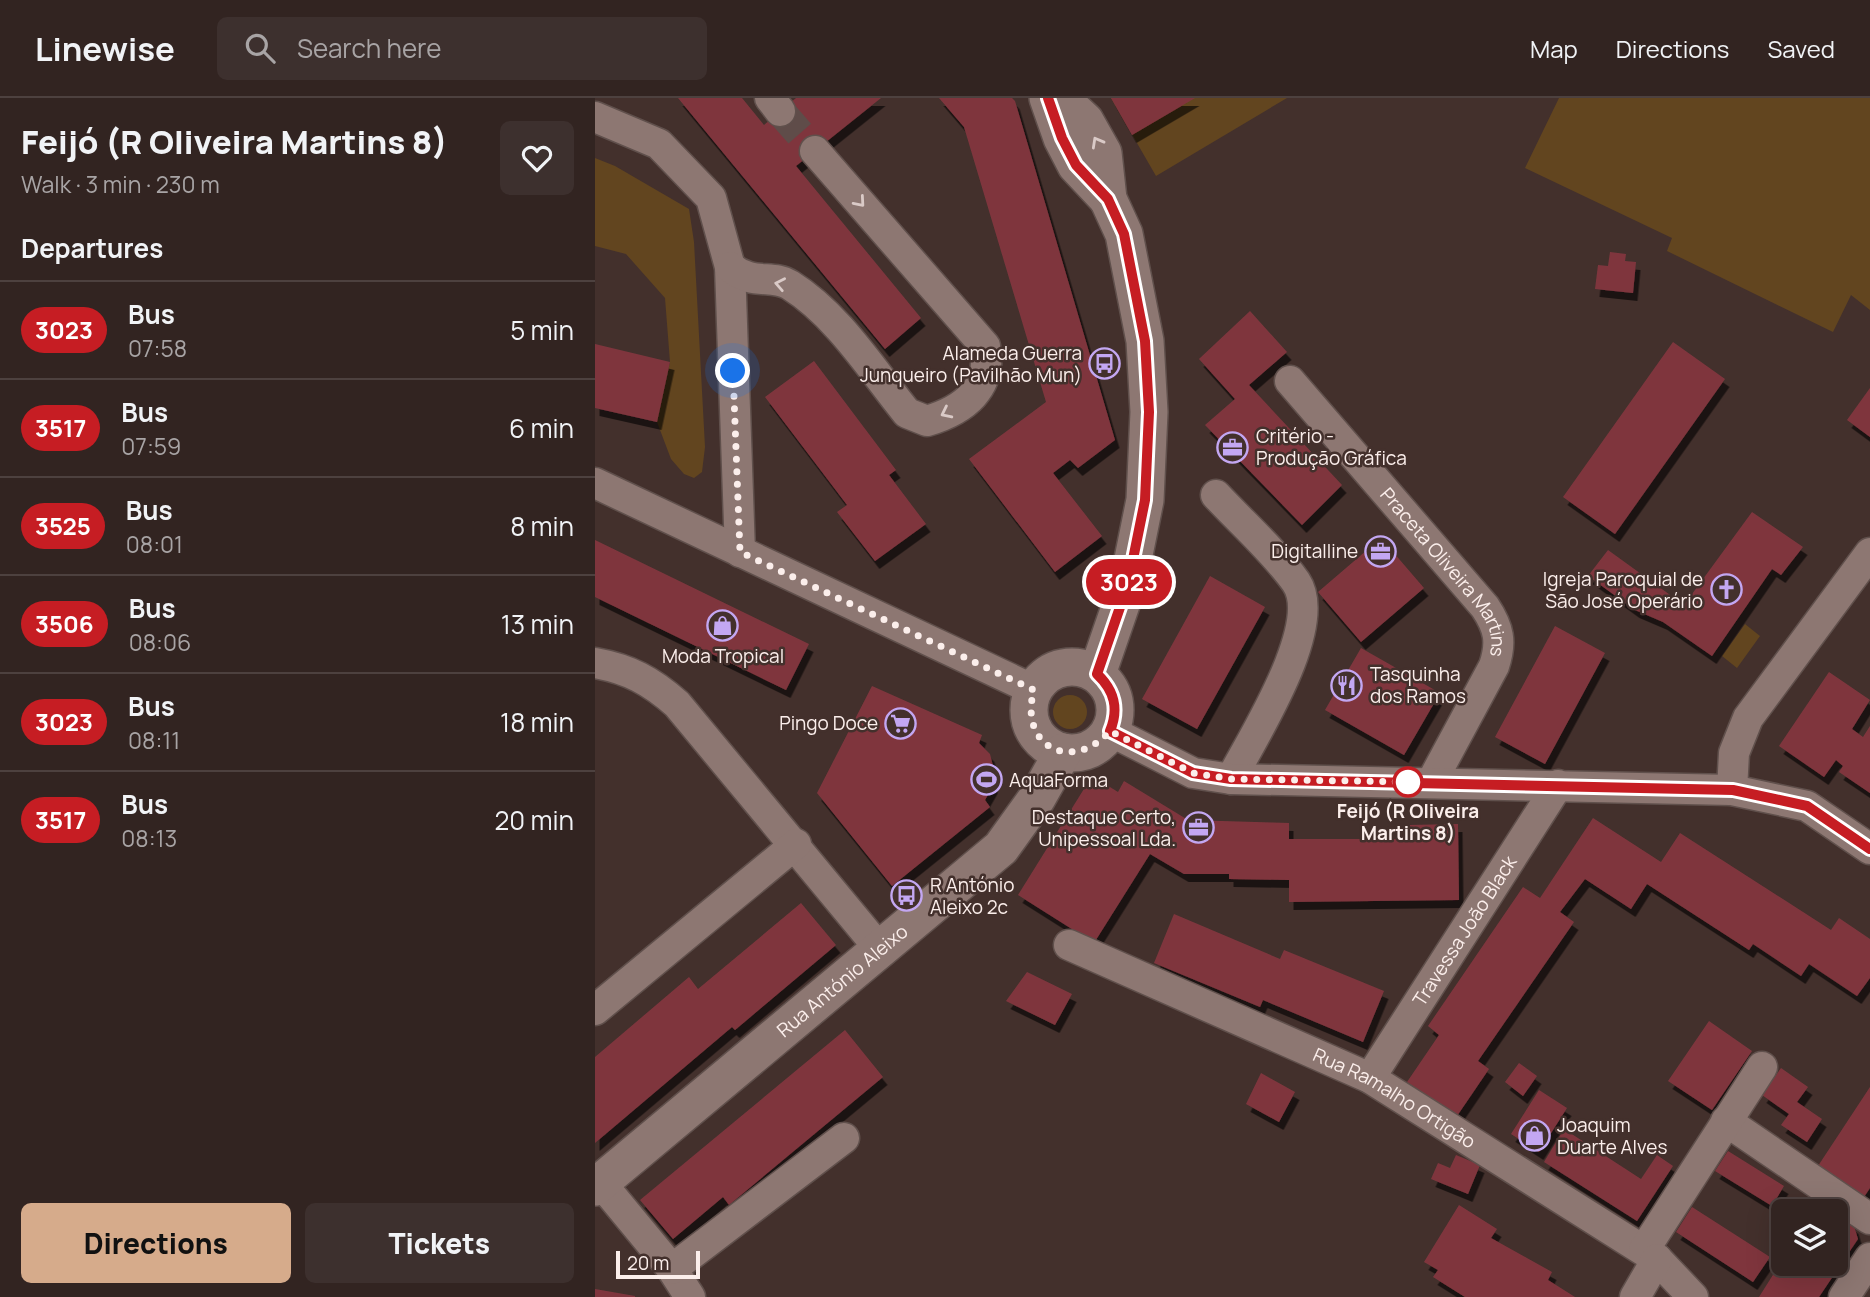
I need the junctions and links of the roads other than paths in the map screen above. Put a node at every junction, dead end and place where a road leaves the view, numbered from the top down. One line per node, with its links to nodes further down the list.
1 (1048, 98): 5 (street)
2 (1060, 98): 5 (street, one-way to 2)
3 (595, 117): 6 (street)
4 (815, 151): 6 (street, one-way to 6)
5 (1108, 199): 13 (street)
6 (730, 267): 10 (street)
7 (1290, 381): 18 (street, Praceta Oliveira Martins)
8 (595, 483): 10 (street)
9 (1216, 495): 17 (street)
10 (740, 552): 14 (street)
11 (1870, 553): 20 (street)
12 (595, 663): 21 (street)
13 (1097, 674): 14 (street); 15 (street)
14 (1034, 690): 16 (street)
15 (1110, 731): 16 (street); 17 (street)
16 (1063, 752): 24 (street, Rua António Aleixo)
17 (1231, 779): 18 (street)
18 (1431, 783): 19 (street)
19 (1558, 785): 20 (street); 27 (street, Travessa João Black)
20 (1733, 790): 22 (street)
21 (796, 844): 24 (street); 25 (street)
22 (1870, 849)
23 (1069, 944): 27 (street, Rua Ramalho Ortigão)
24 (879, 948): 30 (street, Rua António Aleixo)
25 (595, 1010)
26 (1762, 1066): 28 (street)
27 (1370, 1078): 32 (street, Rua Ramalho Ortigão)
28 (1726, 1121): 31 (street); 32 (street)
29 (844, 1138): 34 (street)
30 (598, 1185): 34 (street)
31 (1870, 1219)
32 (1650, 1255): 36 (street); 37 (street, Rua Ramalho Ortigão)
33 (1870, 1258): 38 (street)
34 (672, 1269): 35 (street)
35 (690, 1297)
36 (1635, 1297)
37 (1693, 1297)
38 (1844, 1297)

